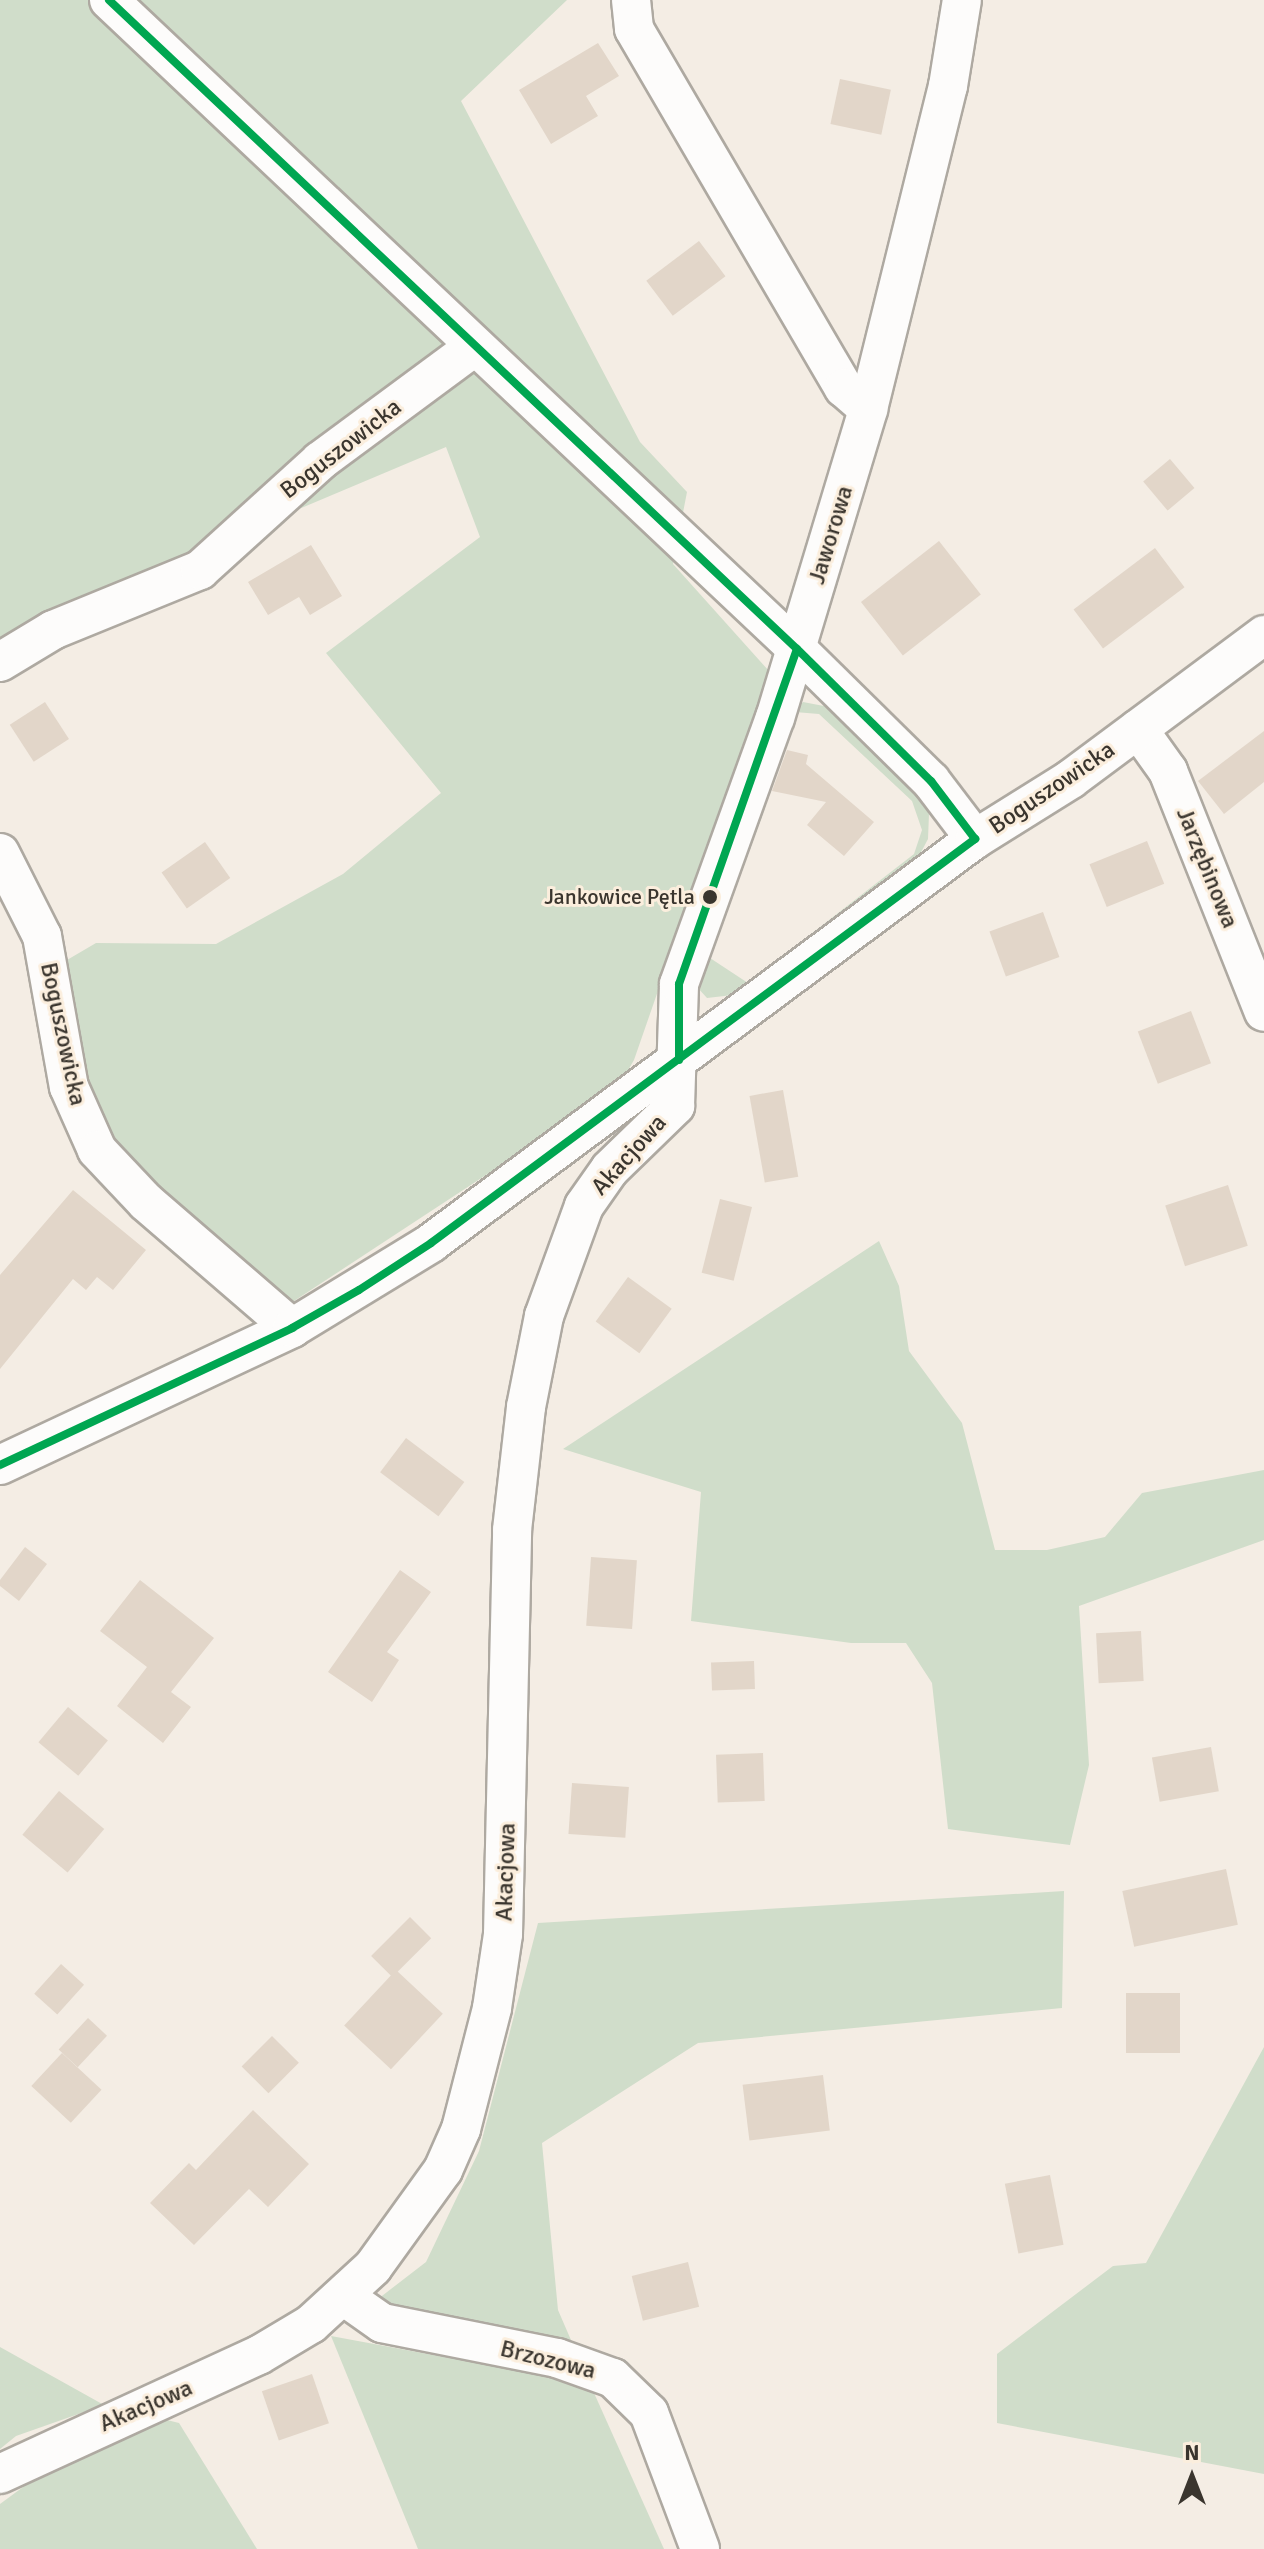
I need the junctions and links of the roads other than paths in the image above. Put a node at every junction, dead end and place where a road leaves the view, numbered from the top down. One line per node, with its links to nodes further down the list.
1 (109, 0): 4 (street)
2 (631, 0): 5 (street)
3 (962, 0): 5 (street, Jaworowa)
4 (474, 347): 7 (street); 8 (street, Boguszowicka)
5 (868, 409): 7 (street, Jaworowa)
6 (1264, 635): 9 (street, Boguszowicka)
7 (797, 649): 10 (street); 13 (street, Jaworowa)
8 (0, 662)
9 (1138, 729): 10 (street, Boguszowicka); 12 (street, Jarzębinowa)
10 (975, 839): 13 (street, Boguszowicka)
11 (0, 853): 14 (street, Boguszowicka)
12 (1264, 1012)
13 (679, 1060): 14 (street, Boguszowicka); 16 (street, Akacjowa)
14 (292, 1328): 15 (street, Boguszowicka)
15 (0, 1465)
16 (345, 2297): 17 (street, Akacjowa); 18 (street, Brzozowa)
17 (0, 2474)
18 (700, 2549)

